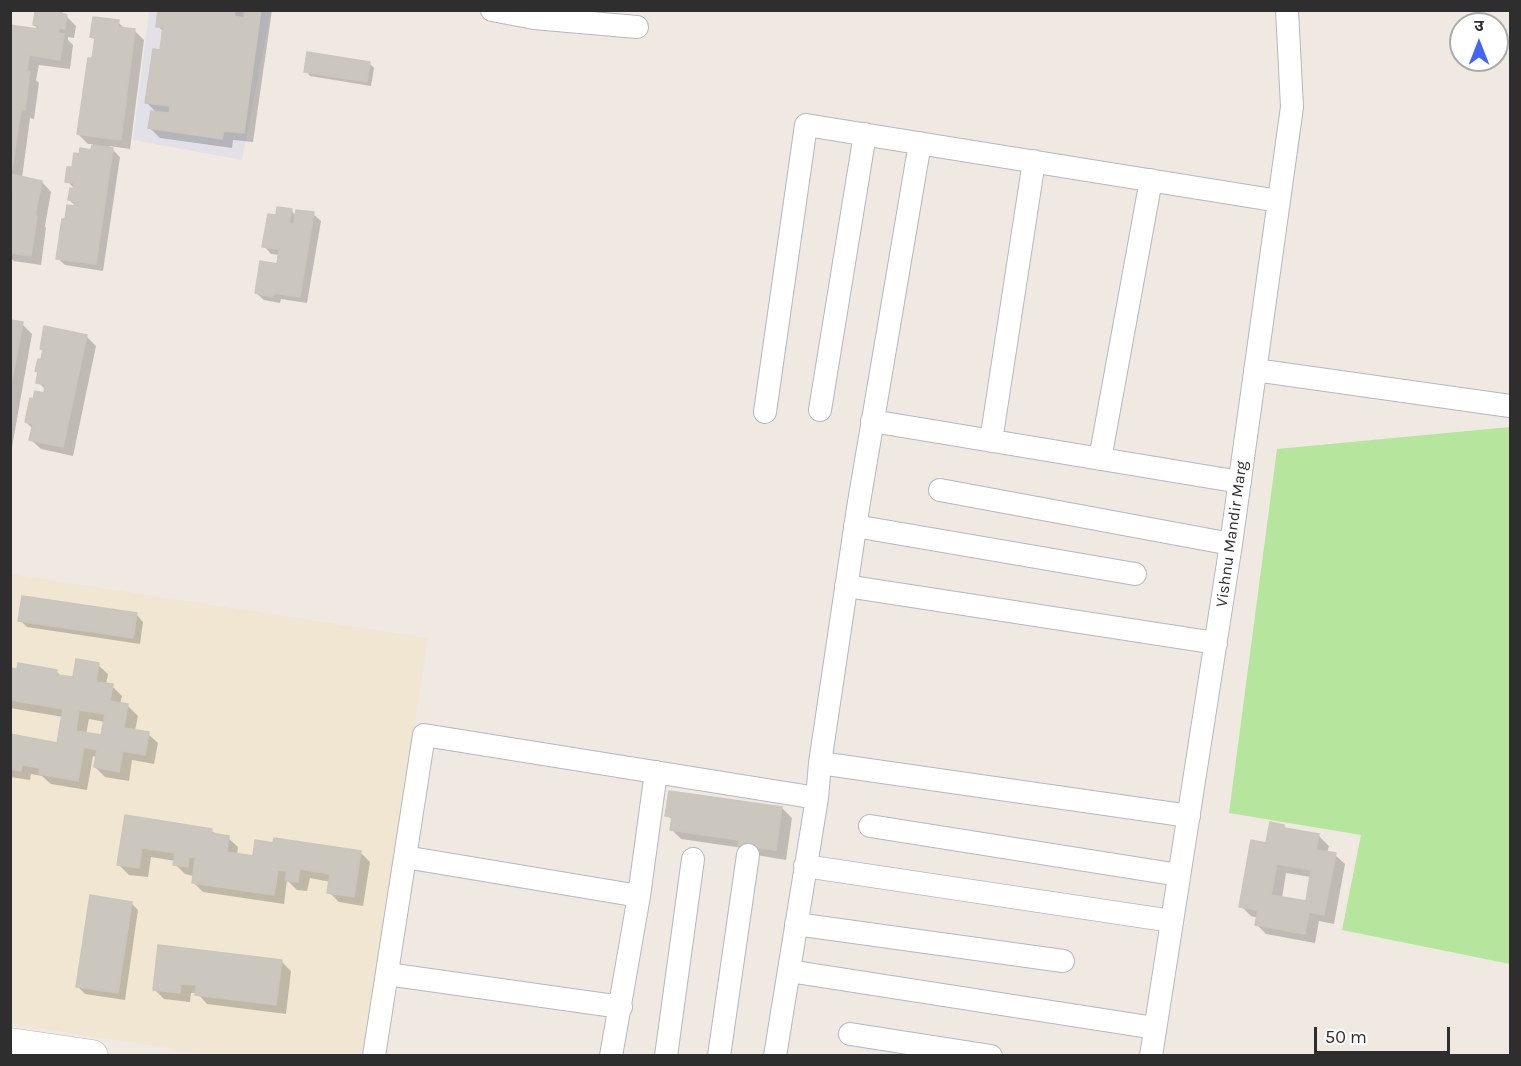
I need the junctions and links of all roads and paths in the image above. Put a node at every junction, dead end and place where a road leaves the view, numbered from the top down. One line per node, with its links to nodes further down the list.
1 (492, 10): 3 (street)
2 (1287, 10): 9 (street, Vishnu Mandir Marg)
3 (535, 14): 4 (street)
4 (637, 27)
5 (865, 134): 6 (street); 12 (street); 13 (street)
6 (920, 143): 7 (street); 14 (street)
7 (1034, 161): 8 (street); 15 (street)
8 (1151, 180): 9 (street); 16 (street)
9 (1279, 201): 10 (street, Vishnu Mandir Marg)
10 (1255, 370): 11 (street); 17 (street, Vishnu Mandir Marg)
11 (1510, 406)
12 (820, 410)
13 (765, 412)
14 (872, 421): 15 (street); 19 (street)
15 (991, 441): 16 (street)
16 (1100, 459): 17 (street)
17 (1240, 482): 20 (street, Vishnu Mandir Marg)
18 (940, 490): 20 (street)
19 (855, 526): 21 (street); 22 (street)
20 (1231, 544): 23 (street, Vishnu Mandir Marg)
21 (1135, 574)
22 (846, 586): 23 (street); 24 (street)
23 (1216, 643): 27 (street, Vishnu Mandir Marg)
24 (820, 763): 26 (street); 27 (street)
25 (656, 772): 26 (street); 30 (street); 34 (street)
26 (818, 798): 32 (street)
27 (1189, 816): 33 (street, Vishnu Mandir Marg)
28 (870, 826): 33 (street)
29 (747, 855): 48 (street)
30 (405, 857): 34 (street); 39 (street)
31 (693, 859): 47 (street)
32 (805, 866): 35 (street); 36 (street)
33 (1179, 875): 35 (street, Vishnu Mandir Marg)
34 (639, 896): 40 (street)
35 (1172, 921): 41 (street, Vishnu Mandir Marg)
36 (796, 924): 37 (street); 38 (street)
37 (1063, 961)
38 (789, 971): 41 (street); 49 (street)
39 (387, 974): 40 (street); 45 (street)
40 (621, 1007): 46 (street)
41 (1155, 1028): 51 (street, Vishnu Mandir Marg)
42 (850, 1034): 50 (street)
43 (10, 1044): 44 (street)
44 (92, 1056)
45 (374, 1056)
46 (611, 1056)
47 (666, 1056)
48 (719, 1056)
49 (775, 1056)
50 (991, 1056)
51 (1151, 1056)

